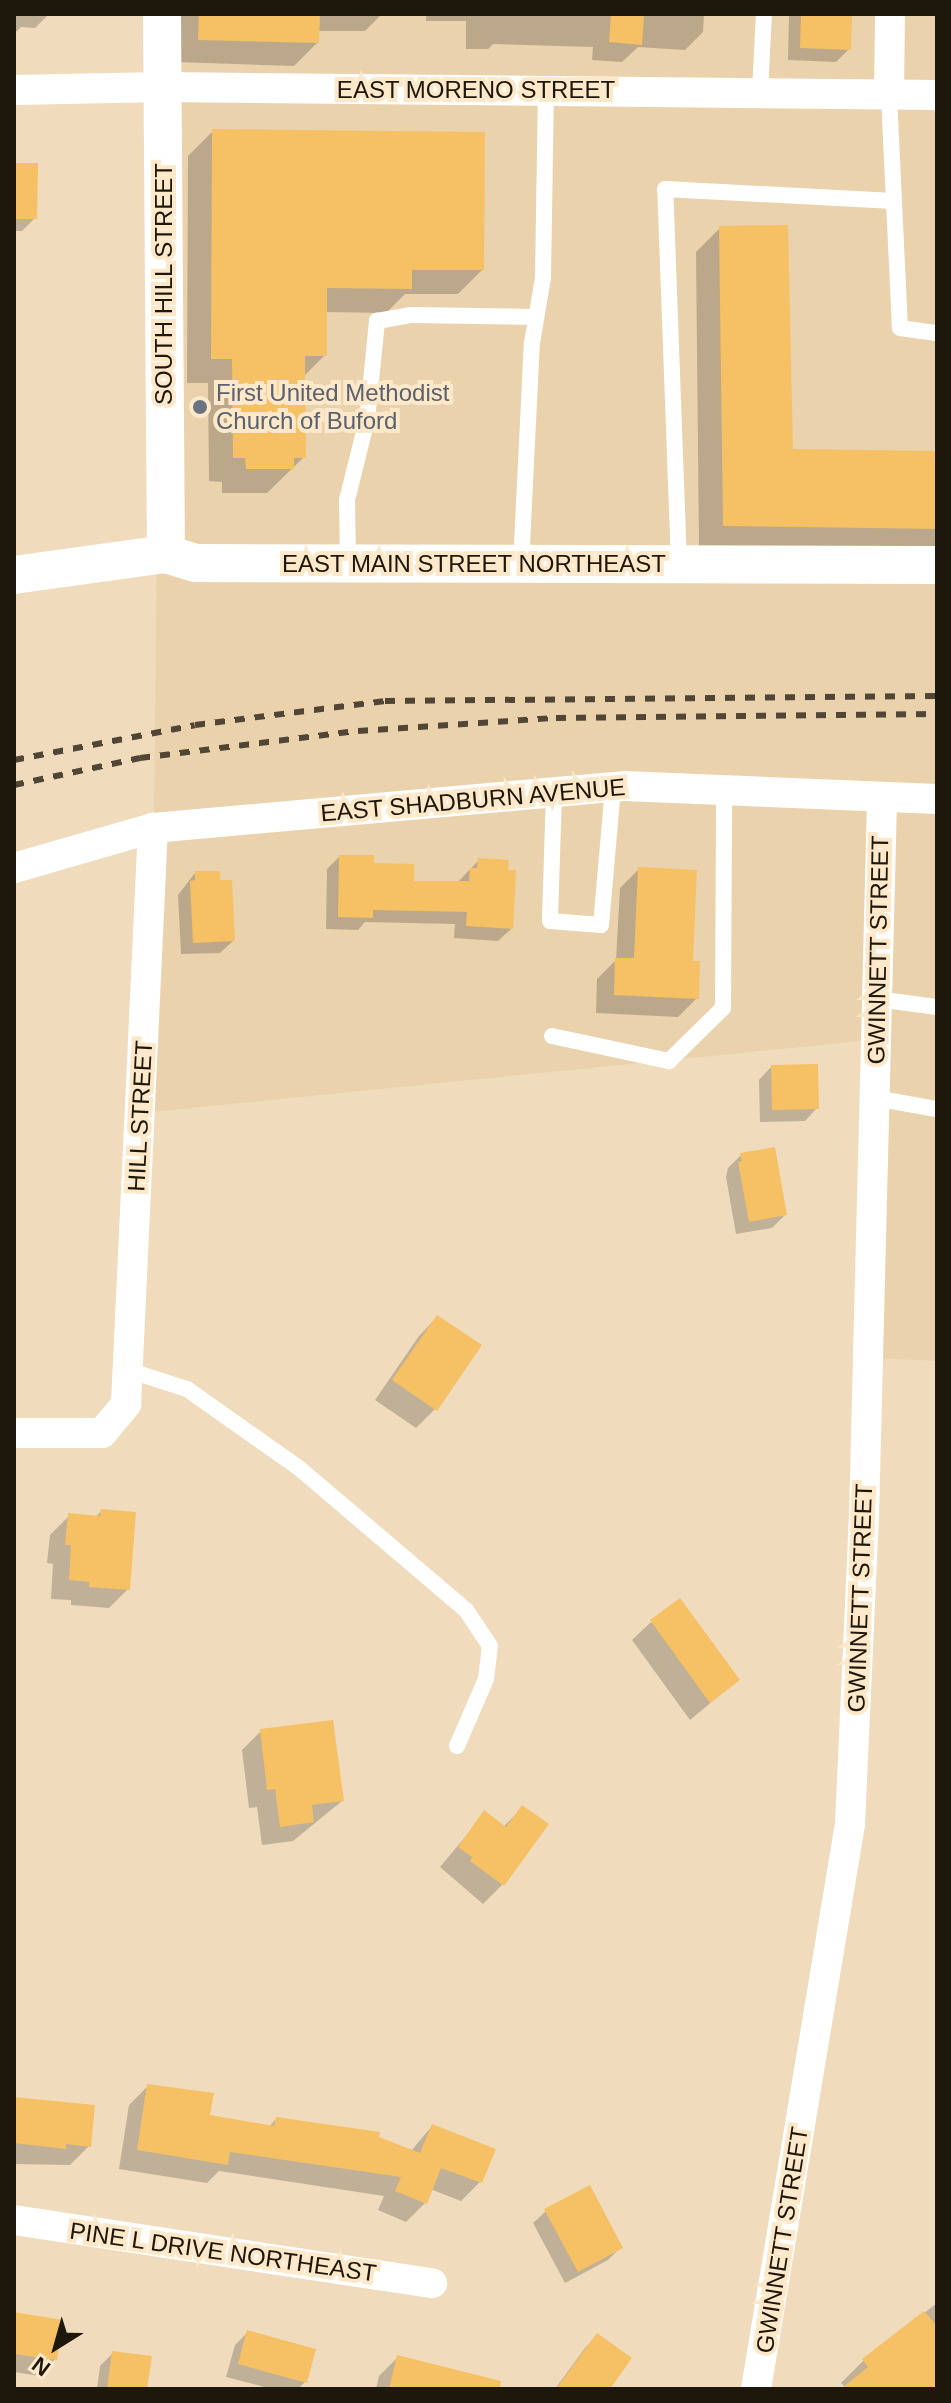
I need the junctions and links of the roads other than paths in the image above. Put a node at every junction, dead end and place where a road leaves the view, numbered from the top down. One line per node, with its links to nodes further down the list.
1 (162, 14): 4 (street, SOUTH HILL STREET)
2 (764, 14): 7 (lane)
3 (890, 14): 9 (street)
4 (163, 87): 5 (street, EAST MORENO STREET); 6 (street, EAST MORENO STREET); 13 (street, SOUTH HILL STREET)
5 (14, 90)
6 (546, 90): 7 (street, EAST MORENO STREET); 11 (lane)
7 (760, 92): 9 (street, EAST MORENO STREET)
8 (937, 95): 9 (street, EAST MORENO STREET)
9 (889, 96): 10 (lane)
10 (894, 201): 12 (lane); 16 (lane)
11 (536, 317): 14 (lane); 15 (lane)
12 (937, 333)
13 (166, 554): 14 (street, EAST MAIN STREET NORTHEAST); 18 (street, EAST MAIN STREET NORTHEAST)
14 (348, 562): 15 (street, EAST MAIN STREET NORTHEAST)
15 (521, 565): 16 (street, EAST MAIN STREET NORTHEAST)
16 (679, 565): 17 (street, EAST MAIN STREET NORTHEAST)
17 (937, 565)
18 (14, 575)
19 (613, 787): 20 (street, EAST SHADBURN AVENUE); 21 (street, EAST SHADBURN AVENUE); 21 (lane)
20 (724, 791): 22 (street, EAST SHADBURN AVENUE); 28 (lane)
21 (554, 792): 24 (street, EAST SHADBURN AVENUE)
22 (882, 799): 23 (street, EAST SHADBURN AVENUE); 26 (street, GWINNETT STREET)
23 (937, 799)
24 (153, 828): 25 (street, EAST SHADBURN AVENUE); 31 (street, HILL STREET)
25 (14, 868)
26 (877, 999): 27 (lane); 29 (street, GWINNETT STREET)
27 (937, 1007)
28 (552, 1036)
29 (875, 1098): 30 (lane); 36 (street, GWINNETT STREET)
30 (937, 1109)
31 (128, 1370): 32 (street, HILL STREET); 33 (lane)
32 (14, 1433)
33 (457, 1746)
34 (14, 2220): 35 (street, PINE L DRIVE NORTHEAST)
35 (432, 2283)
36 (756, 2389)

